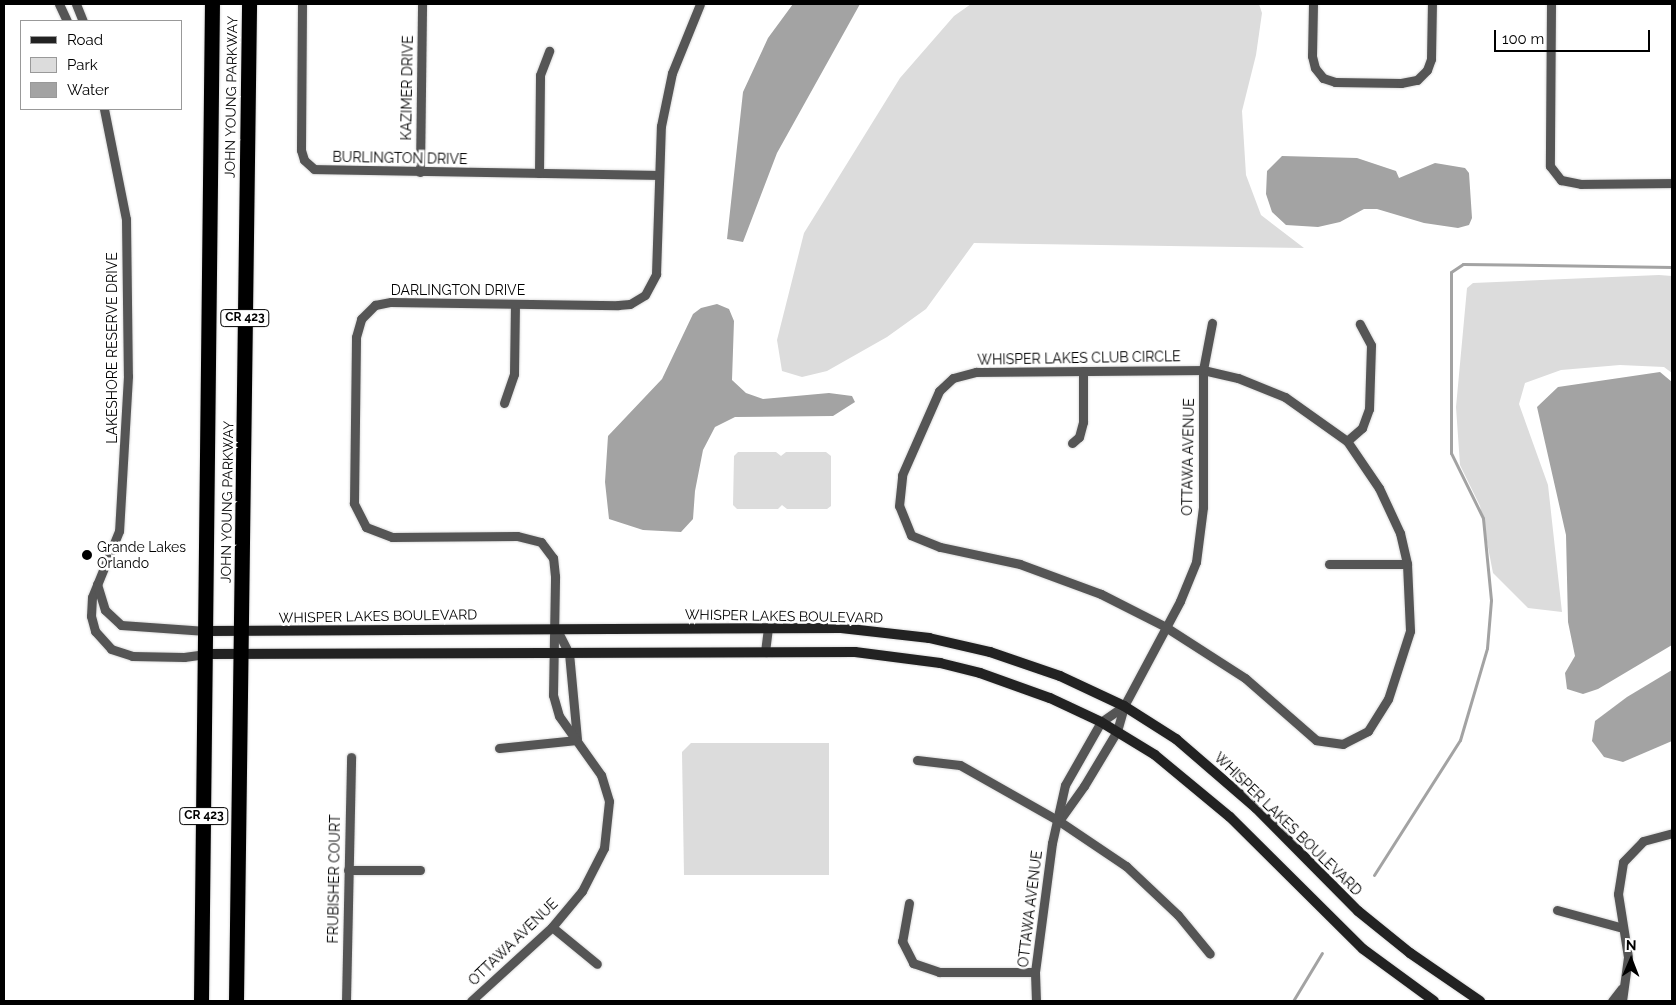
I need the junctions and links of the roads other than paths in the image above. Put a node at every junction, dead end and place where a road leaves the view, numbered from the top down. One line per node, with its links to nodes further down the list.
1 (59, 4): 11 (street)
2 (76, 4): 12 (street)
3 (212, 4): 33 (highway, JOHN YOUNG PARKWAY / CR 423)
4 (249, 4): 34 (highway, JOHN YOUNG PARKWAY / CR 423)
5 (302, 4): 15 (street, BURLINGTON DRIVE)
6 (422, 4): 15 (street, KAZIMER DRIVE)
7 (700, 4): 17 (street, DARLINGTON DRIVE)
8 (1313, 4): 9 (street)
9 (1432, 4)
10 (1551, 4): 18 (street)
11 (67, 20)
12 (83, 20)
13 (549, 51): 16 (street)
14 (104, 110): 29 (street, LAKESHORE RESERVE DRIVE)
15 (420, 172): 16 (street, BURLINGTON DRIVE)
16 (539, 173): 17 (street, BURLINGTON DRIVE)
17 (657, 175): 19 (street, DARLINGTON DRIVE)
18 (1672, 184)
19 (515, 304): 24 (street); 31 (street, DARLINGTON DRIVE)
20 (1212, 323): 22 (street, OTTAWA AVENUE)
21 (1360, 324): 25 (street)
22 (1203, 370): 23 (street, WHISPER LAKES CLUB CIRCLE); 25 (street, WHISPER LAKES CLUB CIRCLE); 30 (street, OTTAWA AVENUE)
23 (1084, 371): 26 (street); 30 (street, WHISPER LAKES CLUB CIRCLE)
24 (504, 403)
25 (1347, 441): 28 (street, WHISPER LAKES CLUB CIRCLE)
26 (1072, 443)
27 (1329, 564): 28 (street)
28 (1407, 564): 30 (street, WHISPER LAKES CLUB CIRCLE)
29 (97, 584): 33 (street); 37 (street, LAKESHORE RESERVE DRIVE)
30 (1164, 626): 40 (street, OTTAWA AVENUE)
31 (556, 628): 32 (street, WHISPER LAKES BOULEVARD); 34 (street, WHISPER LAKES BOULEVARD); 36 (street, OTTAWA AVENUE); 38 (street, OTTAWA AVENUE)
32 (768, 628): 35 (street); 40 (street, WHISPER LAKES BOULEVARD)
33 (206, 631): 34 (street, WHISPER LAKES BOULEVARD); 37 (highway, JOHN YOUNG PARKWAY / CR 423)
34 (241, 631): 39 (highway, JOHN YOUNG PARKWAY / CR 423)
35 (765, 652): 36 (street); 41 (street)
36 (569, 653): 38 (street); 43 (street, OTTAWA AVENUE)
37 (206, 654): 39 (street); 59 (highway, JOHN YOUNG PARKWAY / CR 423)
38 (551, 654): 39 (street); 43 (street, OTTAWA AVENUE)
39 (241, 655): 60 (highway, JOHN YOUNG PARKWAY / CR 423)
40 (1124, 706): 41 (street, OTTAWA AVENUE); 42 (street, OTTAWA AVENUE); 65 (street, WHISPER LAKES BOULEVARD)
41 (1101, 722): 42 (street); 47 (street, OTTAWA AVENUE)
42 (1117, 731): 47 (street, OTTAWA AVENUE); 64 (street)
43 (577, 740): 44 (street); 53 (street, OTTAWA AVENUE)
44 (499, 748)
45 (350, 757): 49 (street, FRUBISHER COURT)
46 (918, 760): 47 (street)
47 (1059, 821): 55 (street); 57 (street, OTTAWA AVENUE)
48 (1672, 833): 54 (street)
49 (348, 870): 50 (street); 61 (street, FRUBISHER COURT)
50 (420, 870)
51 (909, 903): 57 (street)
52 (1557, 910): 54 (street)
53 (552, 927): 56 (street); 62 (street, OTTAWA AVENUE)
54 (1623, 928): 58 (street)
55 (1210, 954)
56 (596, 964)
57 (1035, 972): 63 (street, OTTAWA AVENUE)
58 (1622, 988): 66 (street); 67 (street)
59 (201, 1001)
60 (236, 1001)
61 (346, 1001)
62 (471, 1001)
63 (1036, 1001)
64 (1434, 1001)
65 (1480, 1001)
66 (1612, 1001)
67 (1622, 1001)

